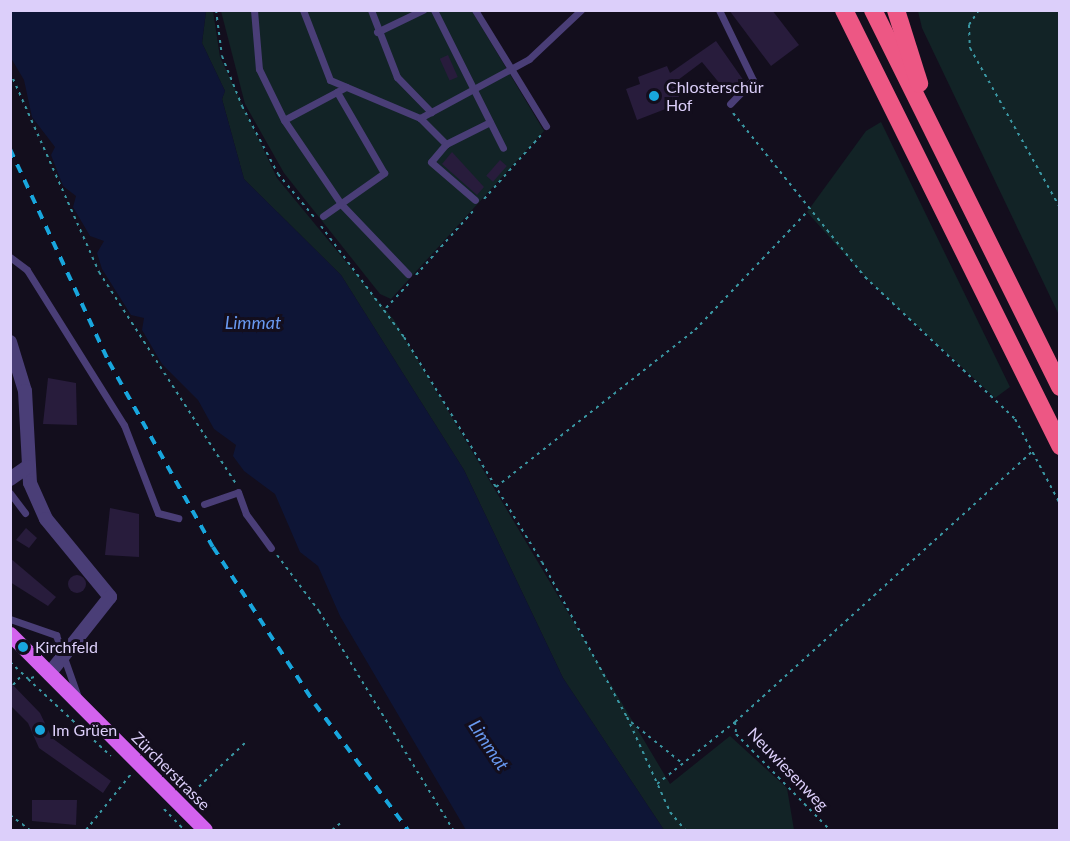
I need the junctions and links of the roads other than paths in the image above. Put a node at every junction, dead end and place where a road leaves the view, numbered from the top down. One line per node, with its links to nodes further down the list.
1 (254, 10): 20 (lane)
2 (303, 10): 14 (lane)
3 (371, 10): 12 (lane)
4 (423, 10): 12 (lane)
5 (434, 10): 15 (lane)
6 (475, 10): 13 (lane)
7 (581, 10): 13 (lane)
8 (719, 10): 17 (lane)
9 (844, 10): 33 (highway)
10 (873, 10): 23 (highway)
11 (896, 10): 23 (highway)
12 (377, 32): 18 (lane)
13 (511, 69): 15 (lane); 22 (lane)
14 (346, 87): 16 (lane); 19 (lane)
15 (474, 89): 18 (lane); 21 (lane)
16 (337, 92): 20 (lane); 27 (lane)
17 (730, 104)
18 (431, 112): 19 (lane)
19 (420, 118): 24 (lane)
20 (284, 120): 27 (lane)
21 (490, 122): 24 (lane); 25 (lane)
22 (546, 126)
23 (934, 133): 32 (highway)
24 (446, 144): 26 (lane)
25 (503, 148)
26 (475, 200)
27 (341, 204): 28 (lane); 30 (lane)
28 (323, 216)
29 (10, 257): 39 (lane)
30 (408, 274)
31 (10, 342): 34 (street)
32 (1059, 387)
33 (1059, 446)
34 (27, 467): 35 (street); 43 (street)
35 (10, 479)
36 (10, 493): 38 (lane)
37 (204, 504): 40 (lane)
38 (25, 513)
39 (178, 518)
40 (271, 548)
41 (10, 619): 43 (lane)
42 (10, 634): 44 (main road, Zürcherstrasse)
43 (65, 657): 44 (street); 45 (lane)
44 (49, 674): 45 (main road, Zürcherstrasse)
45 (82, 708): 46 (main road, Zürcherstrasse)
46 (205, 831)

